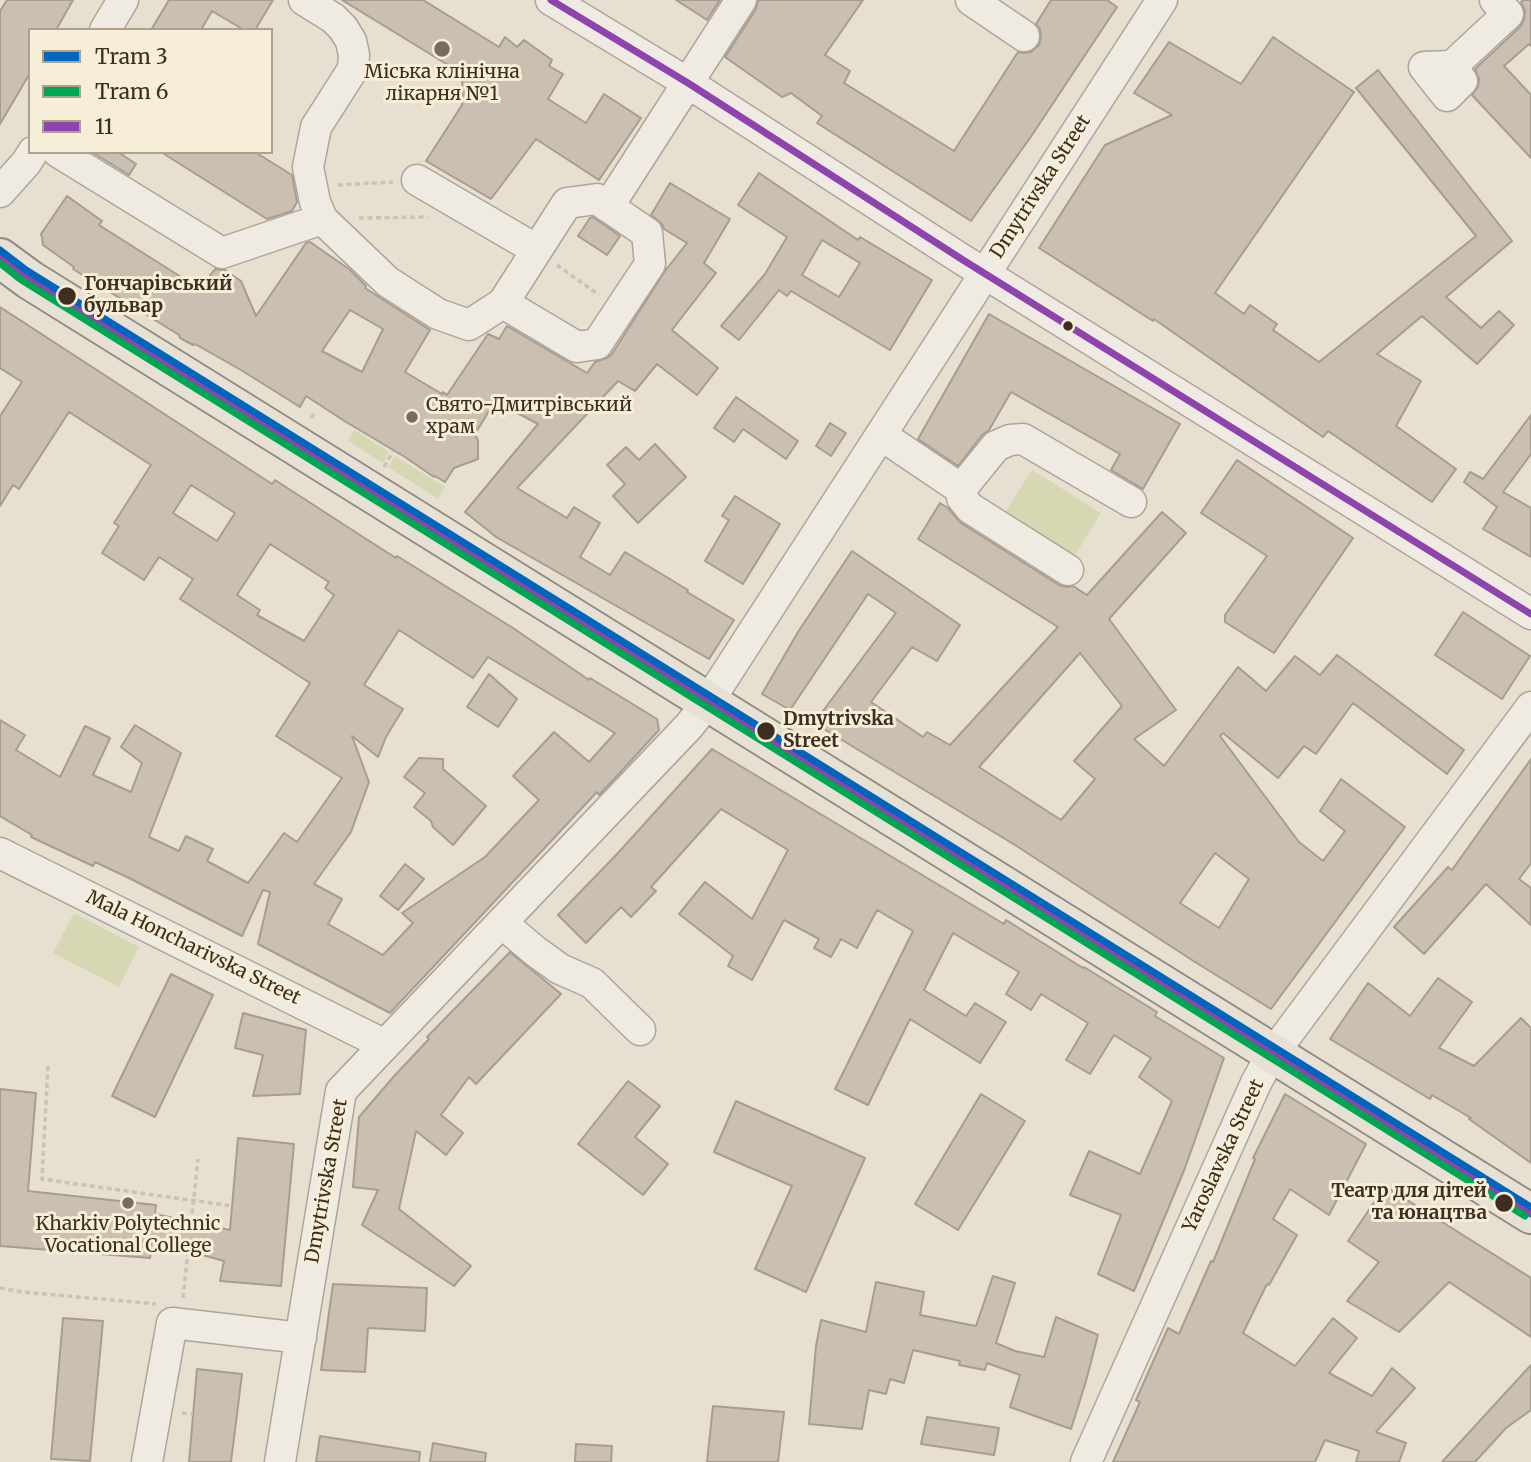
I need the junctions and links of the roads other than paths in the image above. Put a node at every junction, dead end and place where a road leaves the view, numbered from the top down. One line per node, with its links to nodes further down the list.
1 (304, 0): 15 (street)
2 (551, 0): 9 (street)
3 (741, 0): 9 (street)
4 (971, 0): 7 (street)
5 (1162, 0): 18 (street, Dmytrivska Street)
6 (1495, 0): 8 (street)
7 (1024, 36)
8 (1452, 66)
9 (688, 83): 14 (street); 18 (street)
10 (32, 154): 13 (street)
11 (61, 154): 15 (street)
12 (417, 180): 16 (street)
13 (0, 192)
14 (608, 207): 16 (street); 19 (street)
15 (322, 219): 19 (street)
16 (537, 250): 19 (street)
17 (0, 258): 25 (main road)
18 (986, 273): 20 (street, Dmytrivska Street); 24 (street)
19 (503, 303)
20 (881, 435): 21 (street); 25 (street, Dmytrivska Street)
21 (961, 489): 22 (street); 23 (street)
22 (1131, 502)
23 (1068, 570)
24 (1531, 614)
25 (708, 702): 28 (street, Dmytrivska Street); 31 (main road)
26 (1531, 707): 31 (street, Yaroslavska Street)
27 (0, 853): 30 (street, Mala Honcharivska Street)
28 (502, 922): 29 (street); 30 (street, Dmytrivska Street)
29 (640, 1030)
30 (385, 1045): 33 (street, Dmytrivska Street)
31 (1273, 1054): 32 (main road); 36 (street, Yaroslavska Street)
32 (1531, 1214)
33 (300, 1338): 34 (street); 35 (street, Dmytrivska Street)
34 (147, 1462)
35 (280, 1462)
36 (1086, 1462)

